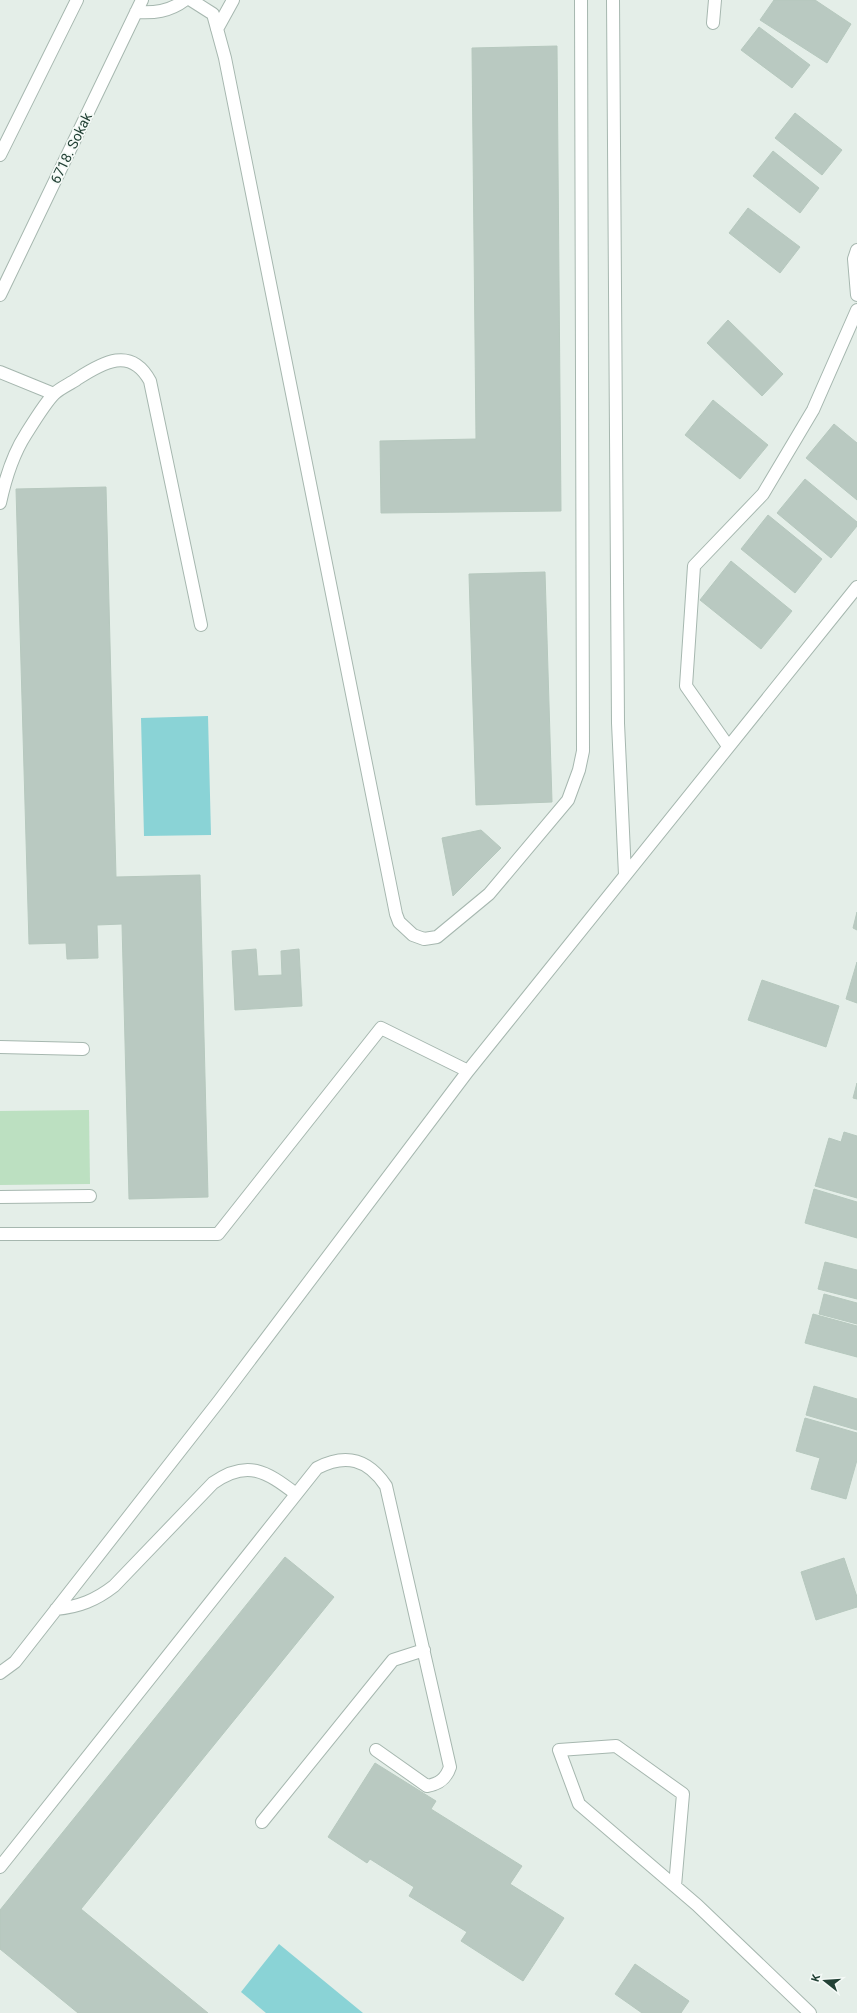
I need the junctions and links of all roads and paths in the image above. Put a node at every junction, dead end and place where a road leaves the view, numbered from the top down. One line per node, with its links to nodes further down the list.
1 (76, 0): 12 (street)
2 (142, 0): 9 (street, 6718. Sokak)
3 (185, 0): 9 (street)
4 (191, 0): 11 (street)
5 (233, 0): 11 (street)
6 (581, 0): 11 (street)
7 (613, 0): 23 (street)
8 (715, 0): 10 (street)
9 (136, 12): 14 (street, 6718. Sokak)
10 (713, 23)
11 (217, 29)
12 (0, 155)
13 (857, 250): 15 (street)
14 (0, 295)
15 (857, 295)
16 (857, 310): 22 (street)
17 (0, 372): 18 (street)
18 (54, 394): 19 (street); 21 (street)
19 (0, 503)
20 (857, 587): 22 (street)
21 (201, 624)
22 (728, 746): 23 (street)
23 (625, 875): 26 (street)
24 (0, 1046): 25 (street)
25 (83, 1048)
26 (468, 1071): 29 (street); 31 (street)
27 (90, 1196): 28 (street)
28 (0, 1197)
29 (0, 1234)
30 (296, 1494): 31 (street); 32 (street); 36 (street)
31 (56, 1609): 33 (street)
32 (424, 1650): 34 (street); 35 (street)
33 (0, 1673)
34 (376, 1750)
35 (262, 1822)
36 (0, 1867)
37 (675, 1886): 37 (street); 38 (street)
38 (810, 2013)

